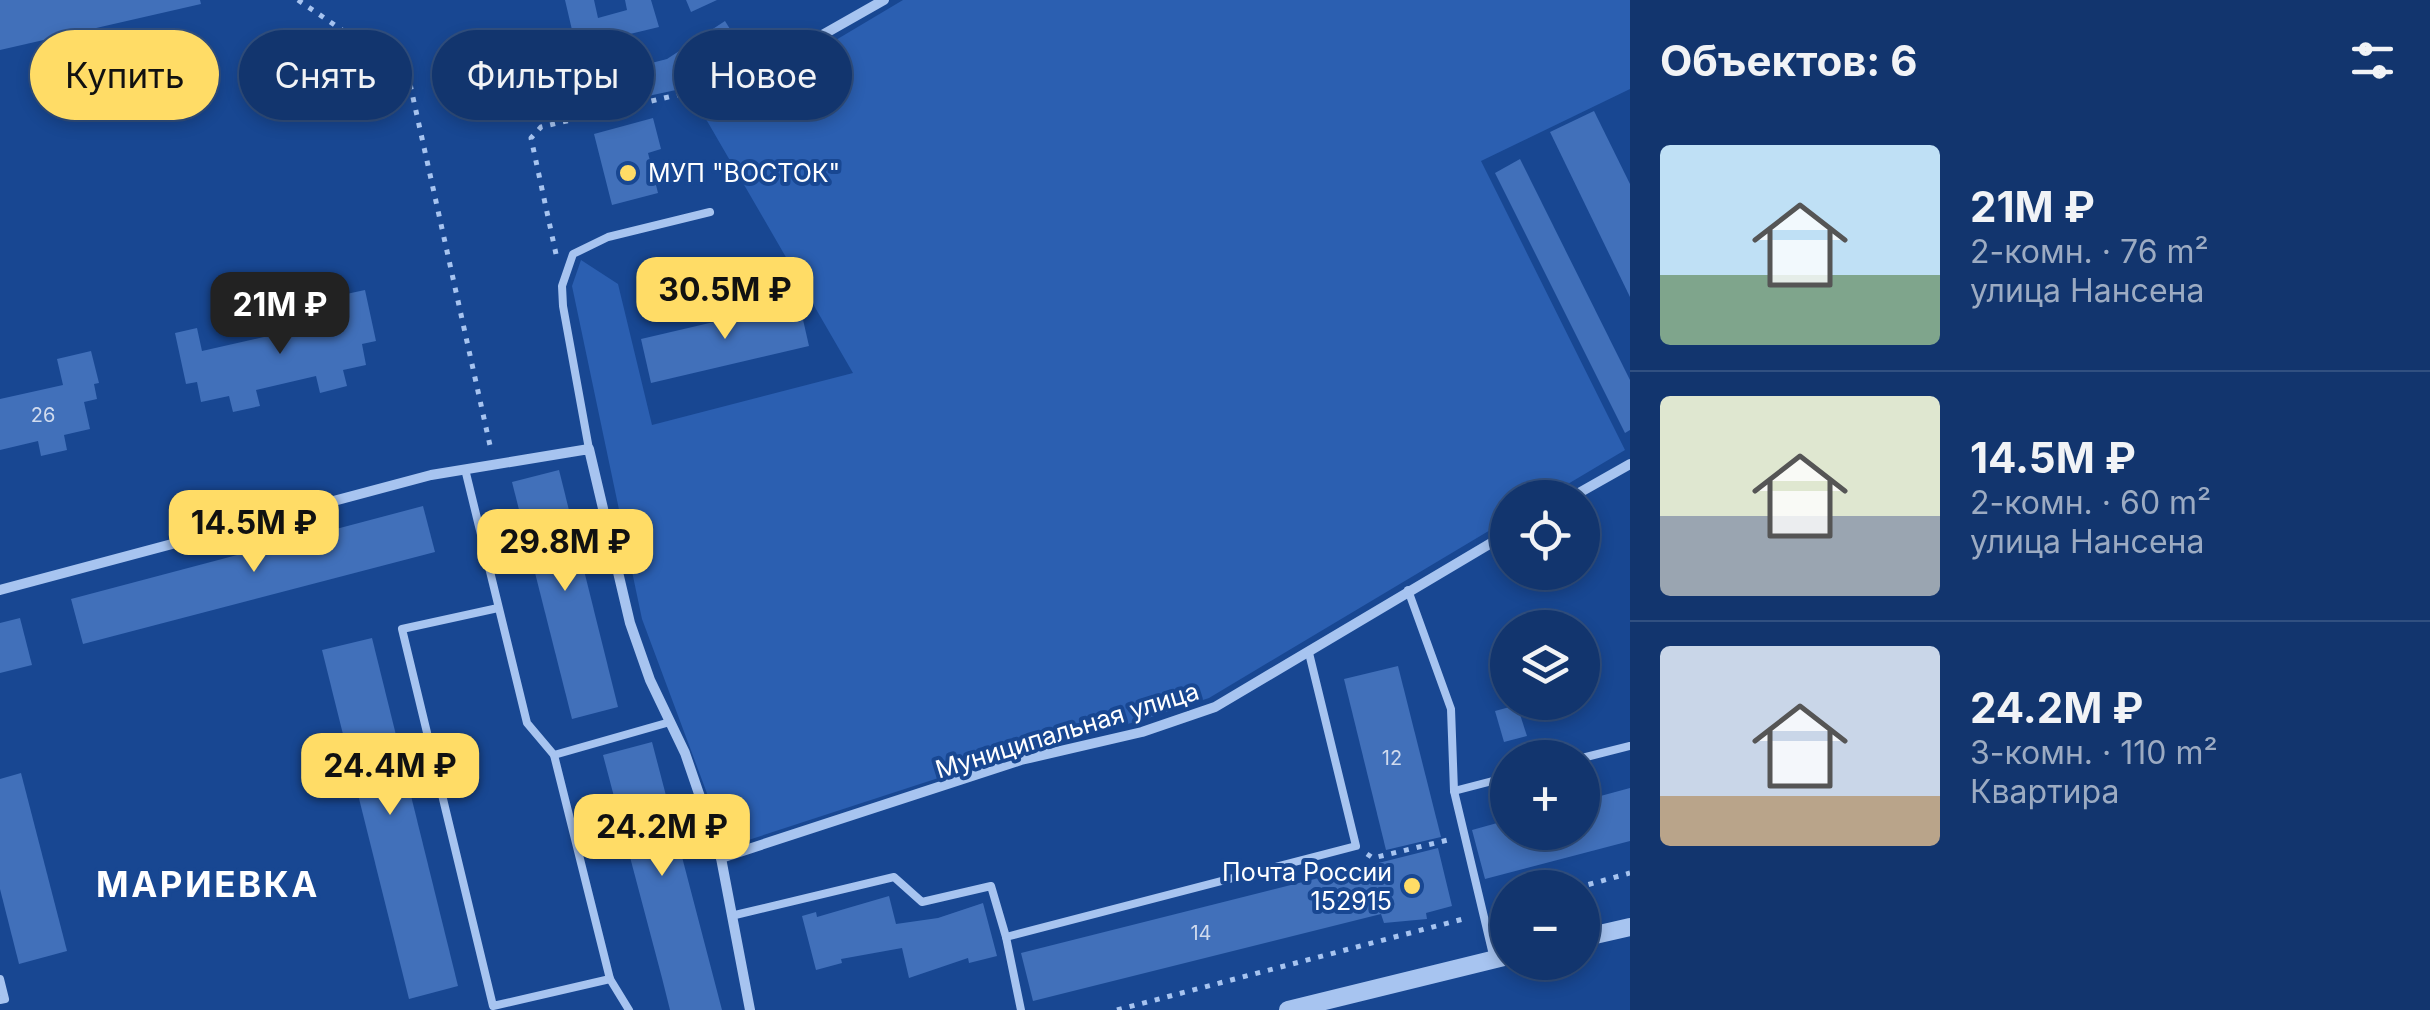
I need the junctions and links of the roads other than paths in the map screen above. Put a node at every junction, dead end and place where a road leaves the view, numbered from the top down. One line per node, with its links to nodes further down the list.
1 (884, 0): 2 (street)
2 (832, 30)
3 (710, 212): 4 (lane)
4 (589, 448): 6 (street); 13 (street)
5 (1630, 464): 7 (street)
6 (465, 468): 9 (street); 11 (lane)
7 (1600, 481)
8 (1490, 542): 10 (street, Муниципальная улица)
9 (0, 590)
10 (1408, 590): 12 (street, Муниципальная улица); 18 (lane)
11 (498, 608): 16 (lane); 26 (lane)
12 (1309, 653): 19 (street, Муниципальная улица); 24 (lane)
13 (670, 722): 16 (lane); 19 (street)
14 (1630, 746): 15 (lane)
15 (1600, 754)
16 (554, 755): 26 (lane)
17 (1490, 782): 18 (lane)
18 (1454, 791): 21 (lane)
19 (722, 858): 20 (street)
20 (736, 915): 24 (lane); 30 (street)
21 (1490, 930)
22 (1629, 930): 23 (street)
23 (1600, 935)
24 (1006, 937): 31 (lane)
25 (1490, 960): 32 (street)
26 (610, 978): 29 (lane)
27 (0, 979): 28 (lane)
28 (0, 1000)
29 (630, 1010)
30 (750, 1010)
31 (1022, 1010)
32 (1288, 1010)

